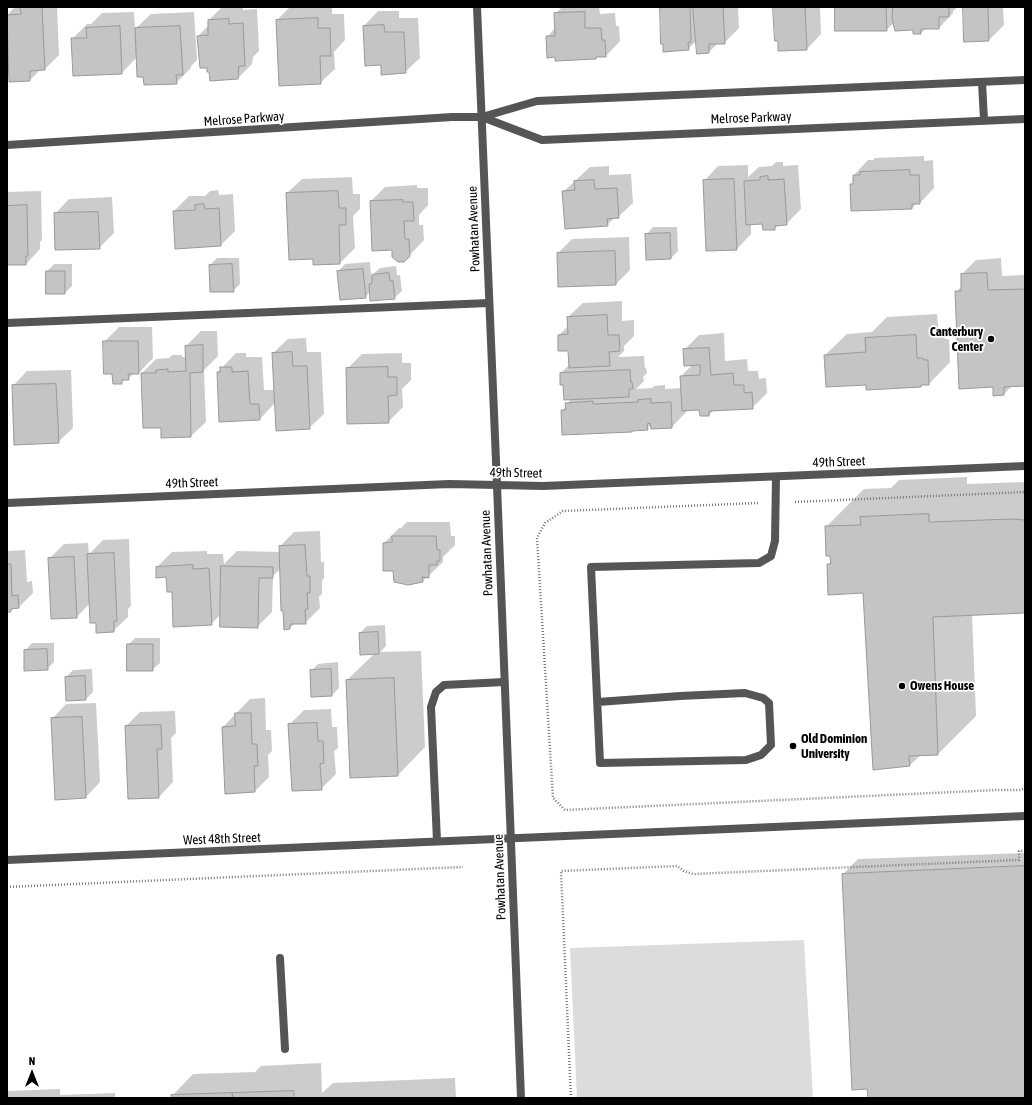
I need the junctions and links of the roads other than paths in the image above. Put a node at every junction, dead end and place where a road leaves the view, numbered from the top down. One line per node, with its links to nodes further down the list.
1 (477, 7): 4 (street, Powhatan Avenue)
2 (1025, 80): 3 (street, Melrose Parkway)
3 (982, 82): 4 (street, Melrose Parkway); 6 (street)
4 (482, 117): 6 (street, Melrose Parkway); 7 (street, Melrose Parkway); 8 (street, Powhatan Avenue)
5 (1025, 118): 6 (street, Melrose Parkway)
6 (984, 120)
7 (7, 145)
8 (489, 303): 9 (street); 12 (street, Powhatan Avenue)
9 (7, 323)
10 (1025, 466): 11 (street, 49th Street)
11 (776, 477): 12 (street, 49th Street); 15 (street)
12 (497, 485): 13 (street, 49th Street); 14 (street, Powhatan Avenue)
13 (7, 503)
14 (504, 682): 17 (street, Powhatan Avenue); 18 (street)
15 (598, 702): 15 (street)
16 (1024, 815): 17 (street, West 48th Street)
17 (511, 838): 18 (street, West 48th Street); 22 (street, Powhatan Avenue)
18 (437, 841): 19 (street, West 48th Street)
19 (7, 860)
20 (280, 958): 21 (street)
21 (285, 1049)
22 (521, 1098)

